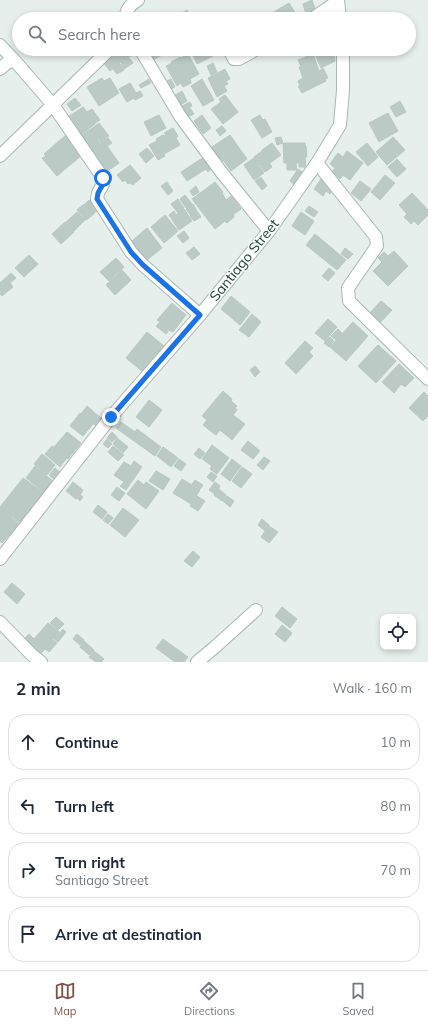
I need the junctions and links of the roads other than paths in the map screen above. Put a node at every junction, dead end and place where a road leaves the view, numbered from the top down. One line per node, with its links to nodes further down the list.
1 (138, 0): 3 (street)
2 (338, 1): 4 (street); 5 (street)
3 (126, 12)
4 (322, 12)
5 (339, 12)
6 (0, 45): 12 (street)
7 (103, 56): 14 (street)
8 (144, 56): 17 (street)
9 (232, 56): 10 (street)
10 (244, 56)
11 (343, 56): 16 (street, Santiago Street)
12 (15, 61): 13 (street); 14 (street)
13 (0, 69)
14 (53, 105): 15 (street); 18 (street)
15 (0, 156)
16 (317, 163): 17 (street, Santiago Street); 19 (street)
17 (268, 231): 18 (street, Santiago Street)
18 (200, 315): 20 (street, Santiago Street)
19 (428, 380)
20 (0, 558)
21 (256, 610): 23 (street)
22 (0, 622): 24 (street)
23 (200, 661)
24 (41, 662)

